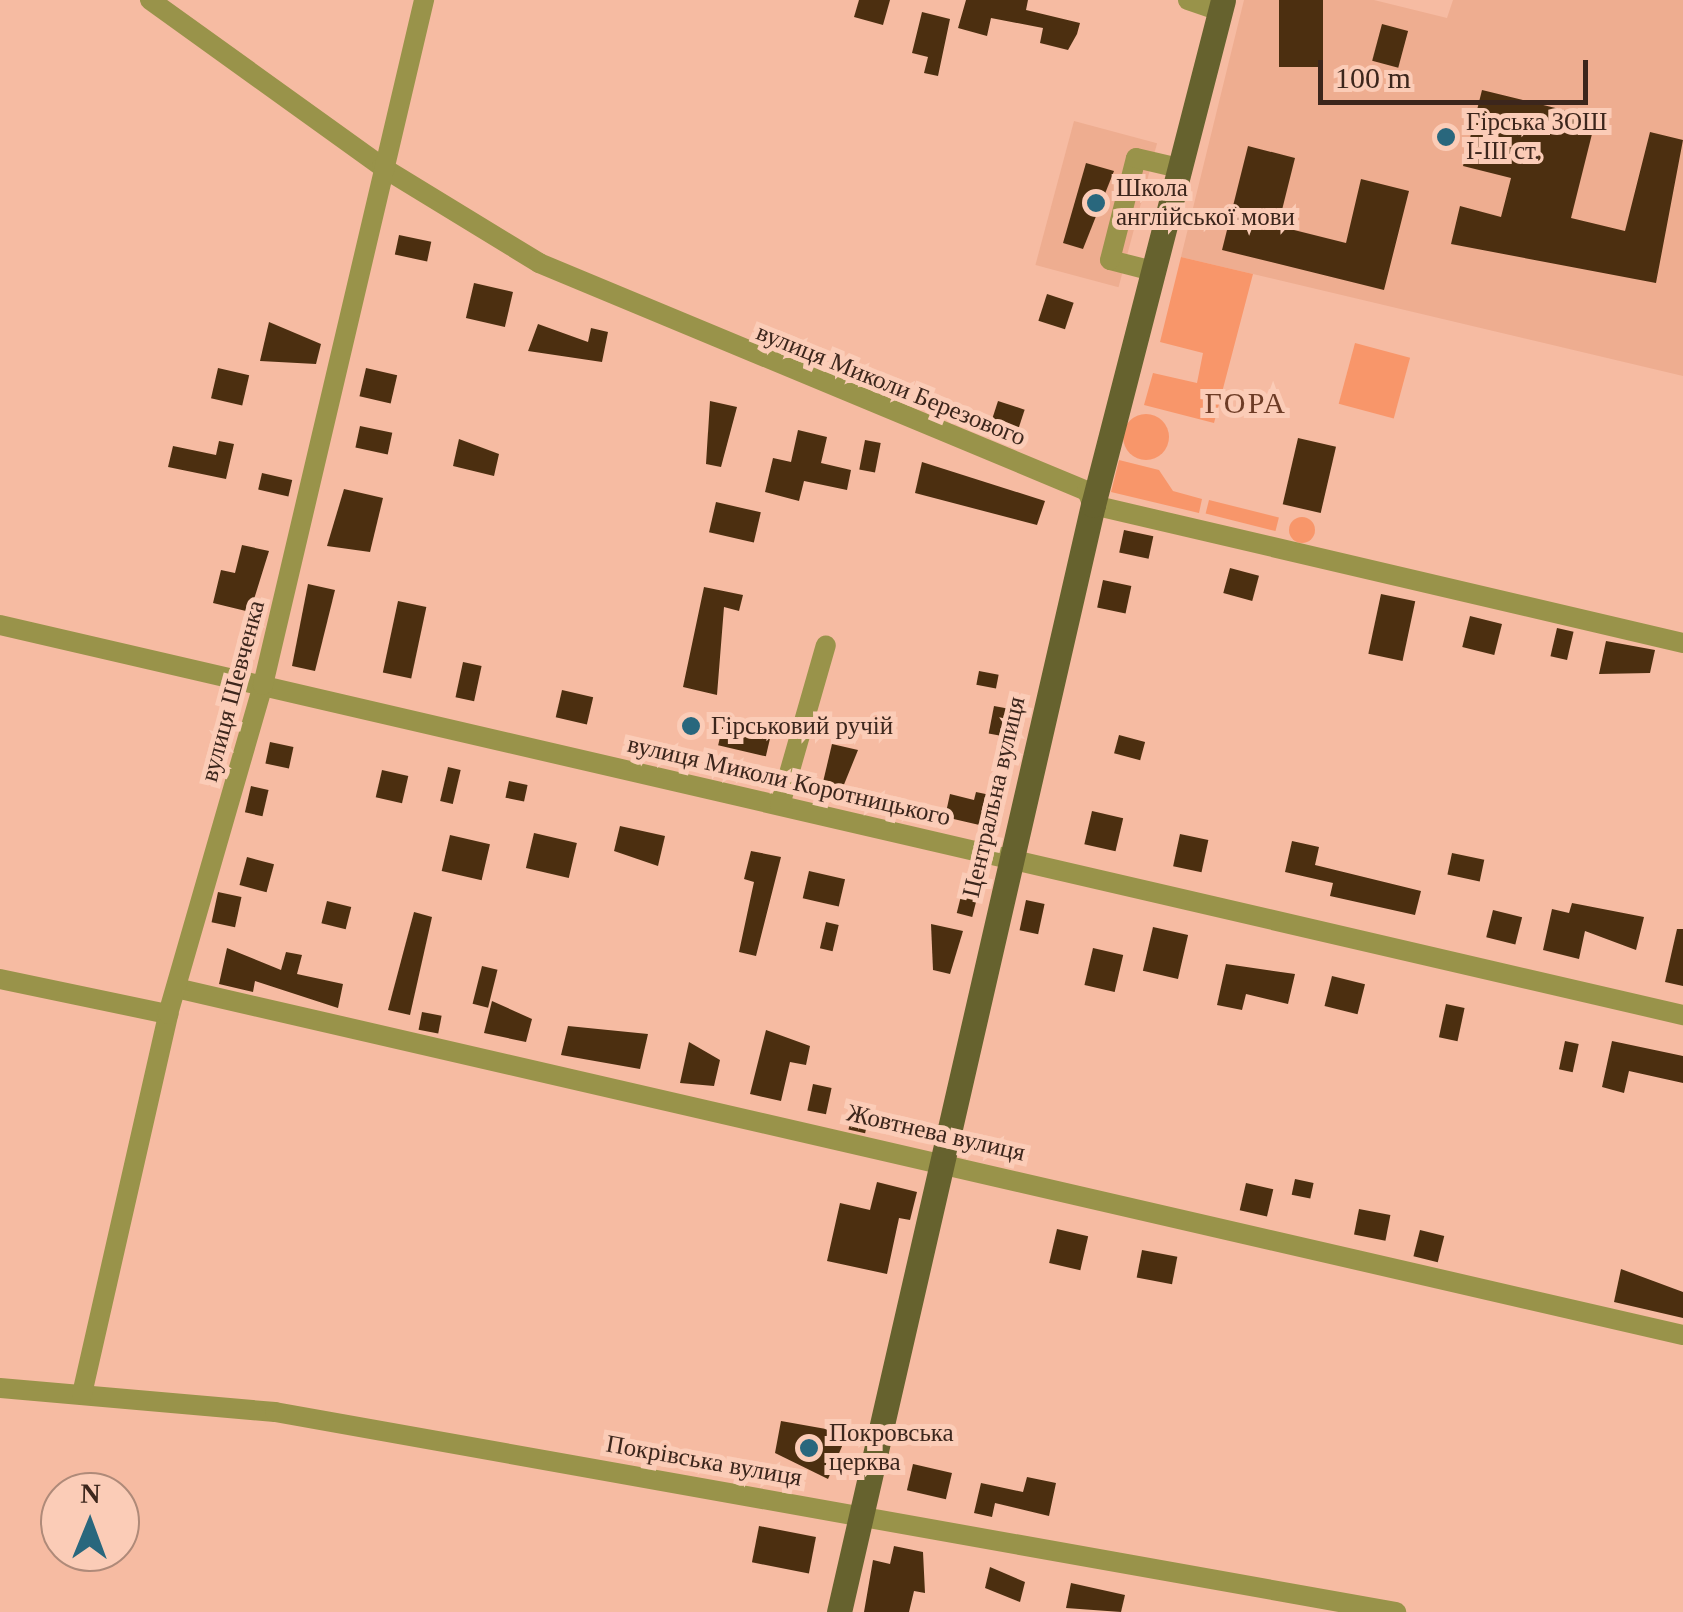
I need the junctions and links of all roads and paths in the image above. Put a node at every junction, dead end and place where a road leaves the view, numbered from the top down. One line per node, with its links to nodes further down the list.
1 (150, 0): 5 (street, вулиця Миколи Березового)
2 (424, 0): 5 (street, вулиця Шевченка)
3 (1188, 0): 4 (street)
4 (1222, 6): 6 (main road, Центральна вулиця)
5 (382, 167): 8 (street, вулиця Миколи Березового); 12 (street, вулиця Шевченка)
6 (1179, 168): 7 (main road, Центральна вулиця); 7 (street)
7 (1153, 272): 8 (main road, Центральна вулиця)
8 (1093, 505): 10 (street, вулиця Миколи Березового); 14 (main road, Центральна вулиця)
9 (0, 625): 12 (street, вулиця Миколи Коротницького)
10 (1683, 643)
11 (826, 645): 13 (street)
12 (263, 686): 13 (street, вулиця Миколи Коротницького); 16 (street, вулиця Шевченка)
13 (780, 805): 14 (street, вулиця Миколи Коротницького)
14 (1012, 858): 18 (street, вулиця Миколи Коротницького); 19 (main road, Центральна вулиця)
15 (0, 979): 17 (street)
16 (176, 988): 17 (street, вулиця Шевченка); 19 (street, Жовтнева вулиця)
17 (168, 1014): 22 (street, вулиця Шевченка)
18 (1683, 1015)
19 (938, 1158): 20 (street, Жовтнева вулиця); 23 (main road, Центральна вулиця)
20 (1683, 1335)
21 (0, 1388): 22 (street, Покрівська вулиця)
22 (82, 1394): 23 (street, Покрівська вулиця)
23 (861, 1512): 24 (main road, Центральна вулиця); 25 (street, Покрівська вулиця)
24 (839, 1612)
25 (1396, 1612)

